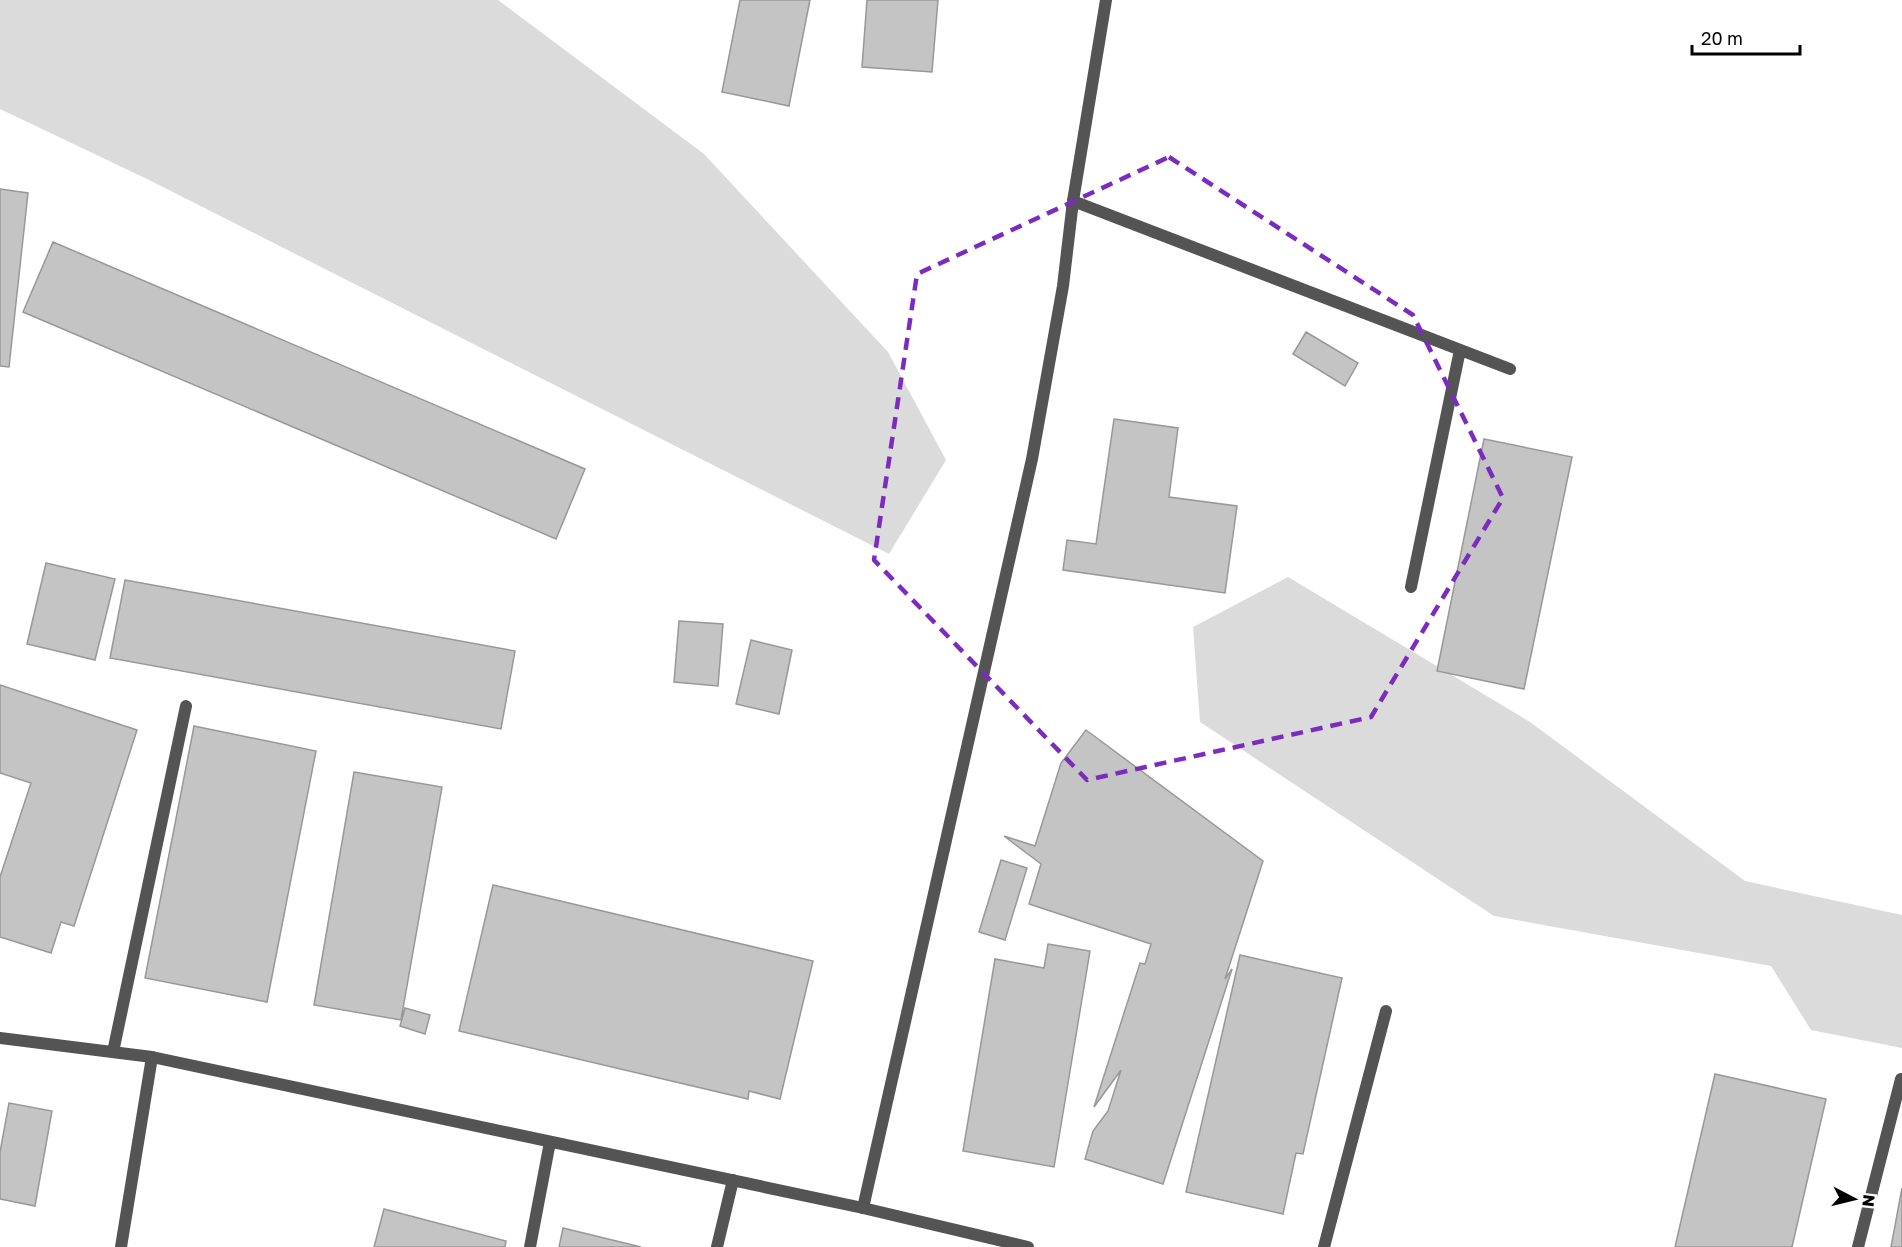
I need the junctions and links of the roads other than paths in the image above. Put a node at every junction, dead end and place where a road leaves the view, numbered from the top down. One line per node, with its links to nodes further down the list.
1 (1106, 0): 2 (street)
2 (1073, 201): 3 (street); 14 (street)
3 (1460, 350): 4 (street); 5 (street)
4 (1510, 369)
5 (1411, 587)
6 (186, 706): 9 (street)
7 (1386, 1011): 19 (street)
8 (0, 1038): 9 (street)
9 (113, 1052): 10 (street)
10 (152, 1057): 12 (street); 15 (street)
11 (1901, 1079): 20 (street)
12 (550, 1142): 13 (street); 16 (street)
13 (733, 1180): 14 (street); 17 (street)
14 (863, 1208): 18 (street)
15 (121, 1247)
16 (530, 1247)
17 (717, 1247)
18 (1028, 1247)
19 (1324, 1247)
20 (1858, 1247)

